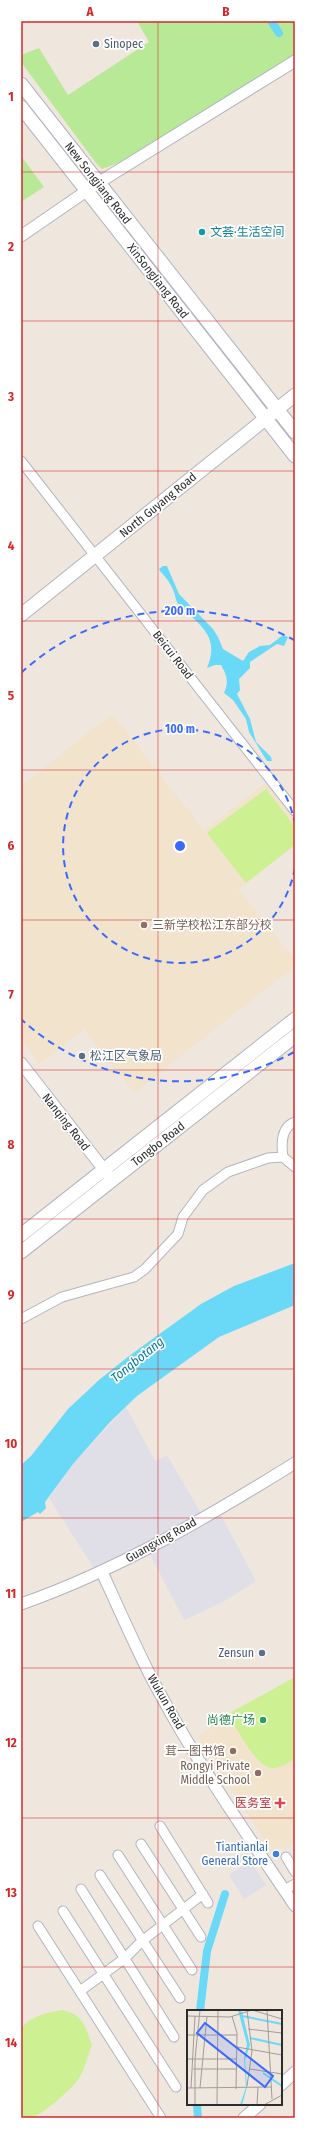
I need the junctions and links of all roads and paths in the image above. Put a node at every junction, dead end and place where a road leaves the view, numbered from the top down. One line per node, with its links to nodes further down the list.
1 (295, 61): 4 (street)
2 (21, 84): 4 (main road, New Songjiang Road)
3 (21, 107): 4 (main road, XinSongJiang Road)
4 (93, 187): 5 (street); 7 (main road, New Songjiang Road); 8 (main road, XinSongJiang Road)
5 (21, 236)
6 (295, 395): 7 (main road, North Guyang Road)
7 (277, 409): 8 (main road, North Guyang Road); 9 (main road, New Songjiang Road)
8 (265, 418): 10 (main road, XinSongJiang Road); 12 (main road, North Guyang Road)
9 (295, 432)
10 (295, 456)
11 (21, 461): 12 (street, Beicui Road)
12 (96, 556): 13 (main road, North Guyang Road); 14 (street, Beicui Road)
13 (21, 615)
14 (295, 811)
15 (295, 1019): 21 (main road, Tongbo Road)
16 (295, 1036): 21 (main road, Tongbo Road)
17 (21, 1063): 21 (street, Nanqing Road)
18 (295, 1122): 19 (street)
19 (284, 1157): 20 (street); 24 (street)
20 (295, 1167)
21 (108, 1175): 22 (main road, Tongbo Road); 23 (main road, Tongbo Road)
22 (21, 1235)
23 (21, 1252)
24 (21, 1319)
25 (295, 1463): 26 (street, Guangxing Road)
26 (102, 1572): 27 (street, Guangxing Road); 36 (street, Wukun Road)
27 (21, 1604)
28 (160, 1826): 37 (street)
29 (141, 1844): 40 (street)
30 (118, 1855): 42 (street)
31 (286, 1857): 32 (street)
32 (295, 1872)
33 (100, 1874): 45 (street)
34 (295, 1884): 36 (street)
35 (81, 1889): 46 (street)
36 (284, 1890): 39 (street, Wukun Road)
37 (203, 1894): 38 (street); 40 (street)
38 (208, 1902)
39 (295, 1906)
40 (183, 1908): 42 (street); 44 (street)
41 (63, 1911): 48 (street)
42 (162, 1925): 45 (street); 47 (street)
43 (38, 1926): 49 (street)
44 (201, 1937)
45 (142, 1941): 46 (street); 50 (street)
46 (124, 1959): 48 (street); 51 (street)
47 (192, 1970)
48 (103, 1974): 49 (street); 54 (street)
49 (80, 1991): 56 (street)
50 (180, 1998)
51 (174, 2037)
52 (295, 2072): 53 (street)
53 (282, 2084)
54 (176, 2087)
55 (259, 2105): 57 (street)
56 (161, 2118)
57 (244, 2118)

